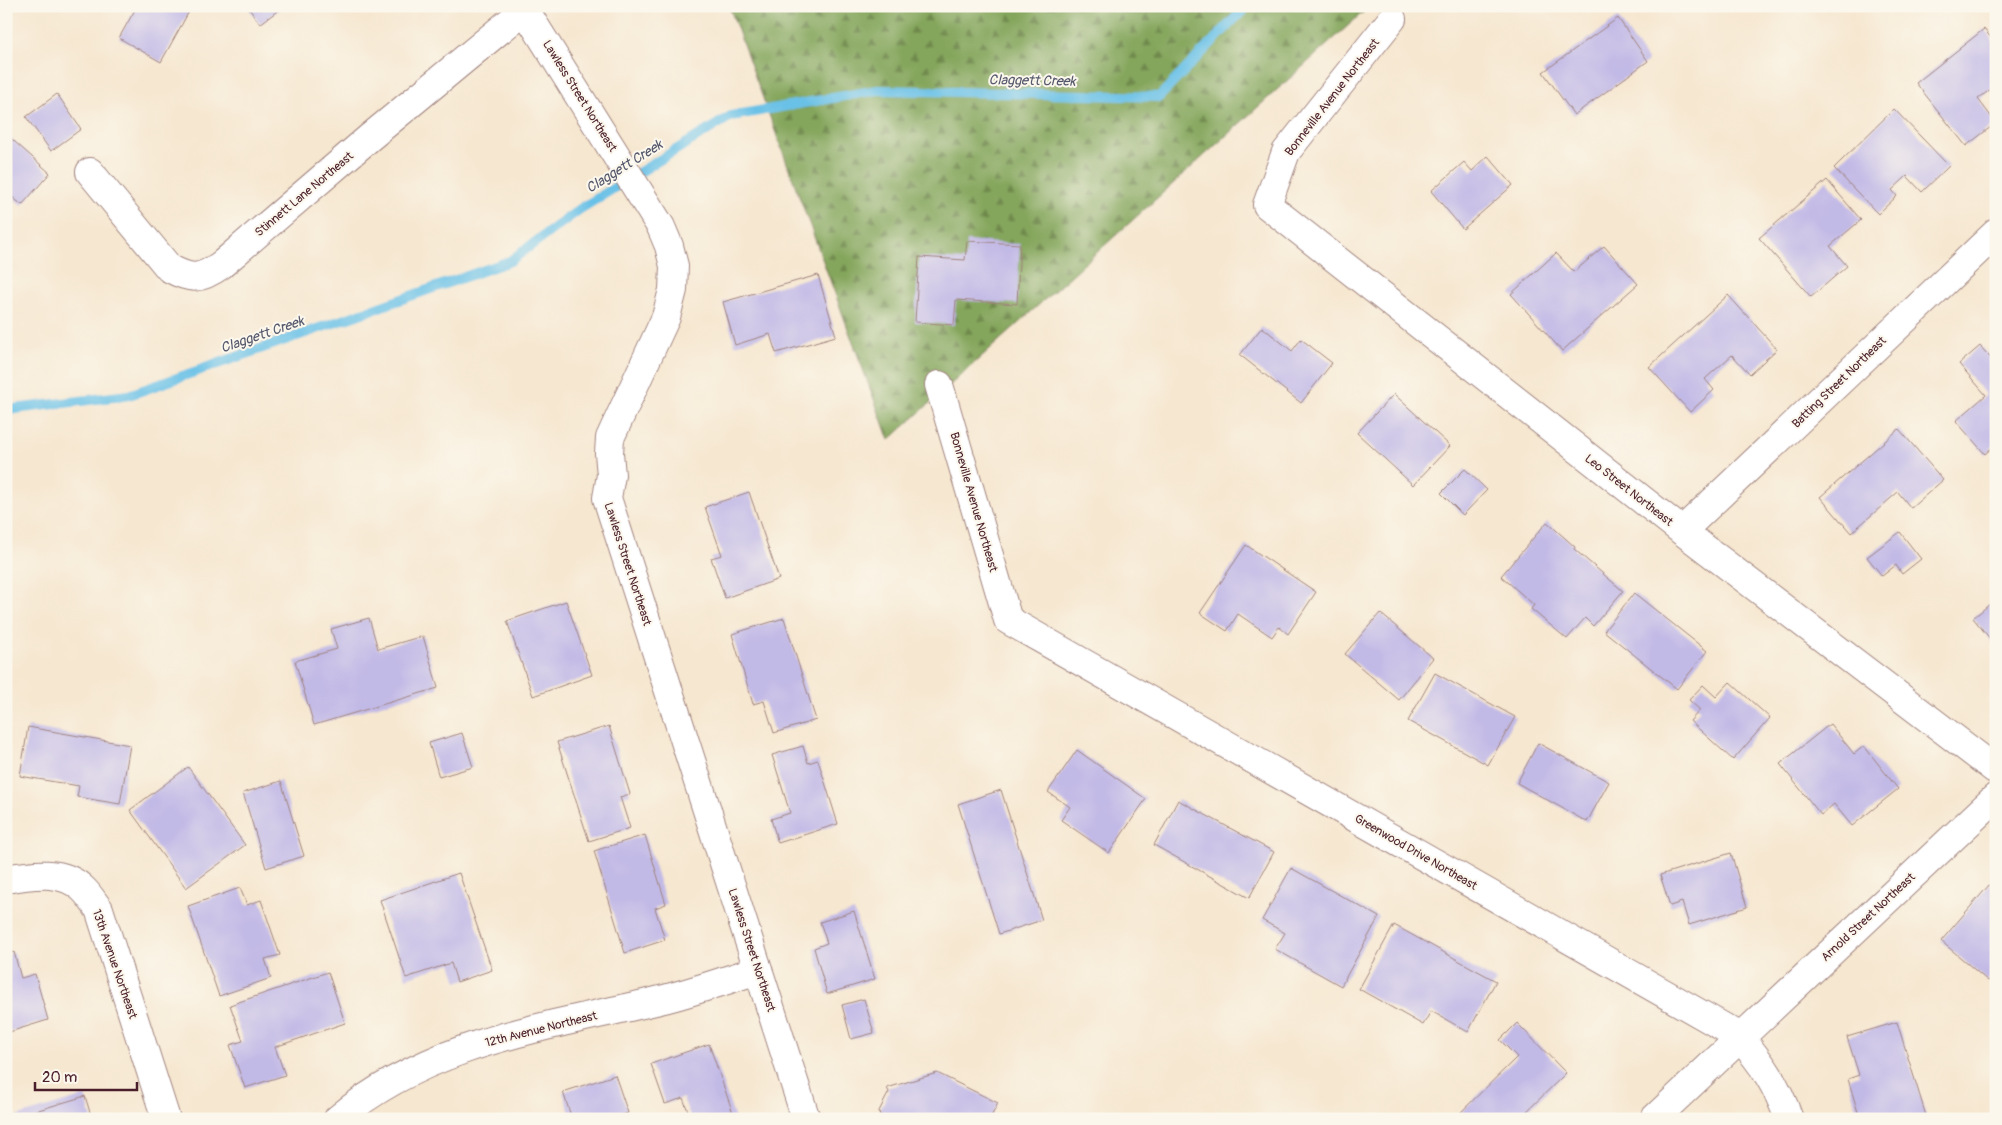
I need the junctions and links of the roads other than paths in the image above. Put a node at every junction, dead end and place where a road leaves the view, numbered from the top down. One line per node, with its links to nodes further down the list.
1 (527, 8): 3 (street, Stinnett Lane Northeast); 12 (street, Lawless Street Northeast)
2 (1392, 19): 4 (street, Bonneville Avenue Northeast)
3 (90, 172)
4 (1267, 205): 7 (street, Leo Street Northeast)
5 (1996, 233): 7 (street, Batting Street Northeast)
6 (939, 385): 8 (street, Bonneville Avenue Northeast)
7 (1682, 531): 9 (street, Leo Street Northeast)
8 (1008, 620): 13 (street, Greenwood Drive Northeast)
9 (1996, 770)
10 (1996, 797): 13 (street, Arnold Street Northeast)
11 (6, 879): 14 (street, 13th Avenue Northeast)
12 (758, 970): 15 (street, 12th Avenue Northeast); 16 (street, Lawless Street Northeast)
13 (1739, 1036): 17 (street, Arnold Street Northeast); 18 (street, Greenwood Drive Northeast)
14 (166, 1119)
15 (338, 1119)
16 (806, 1119)
17 (1654, 1119)
18 (1789, 1119)

